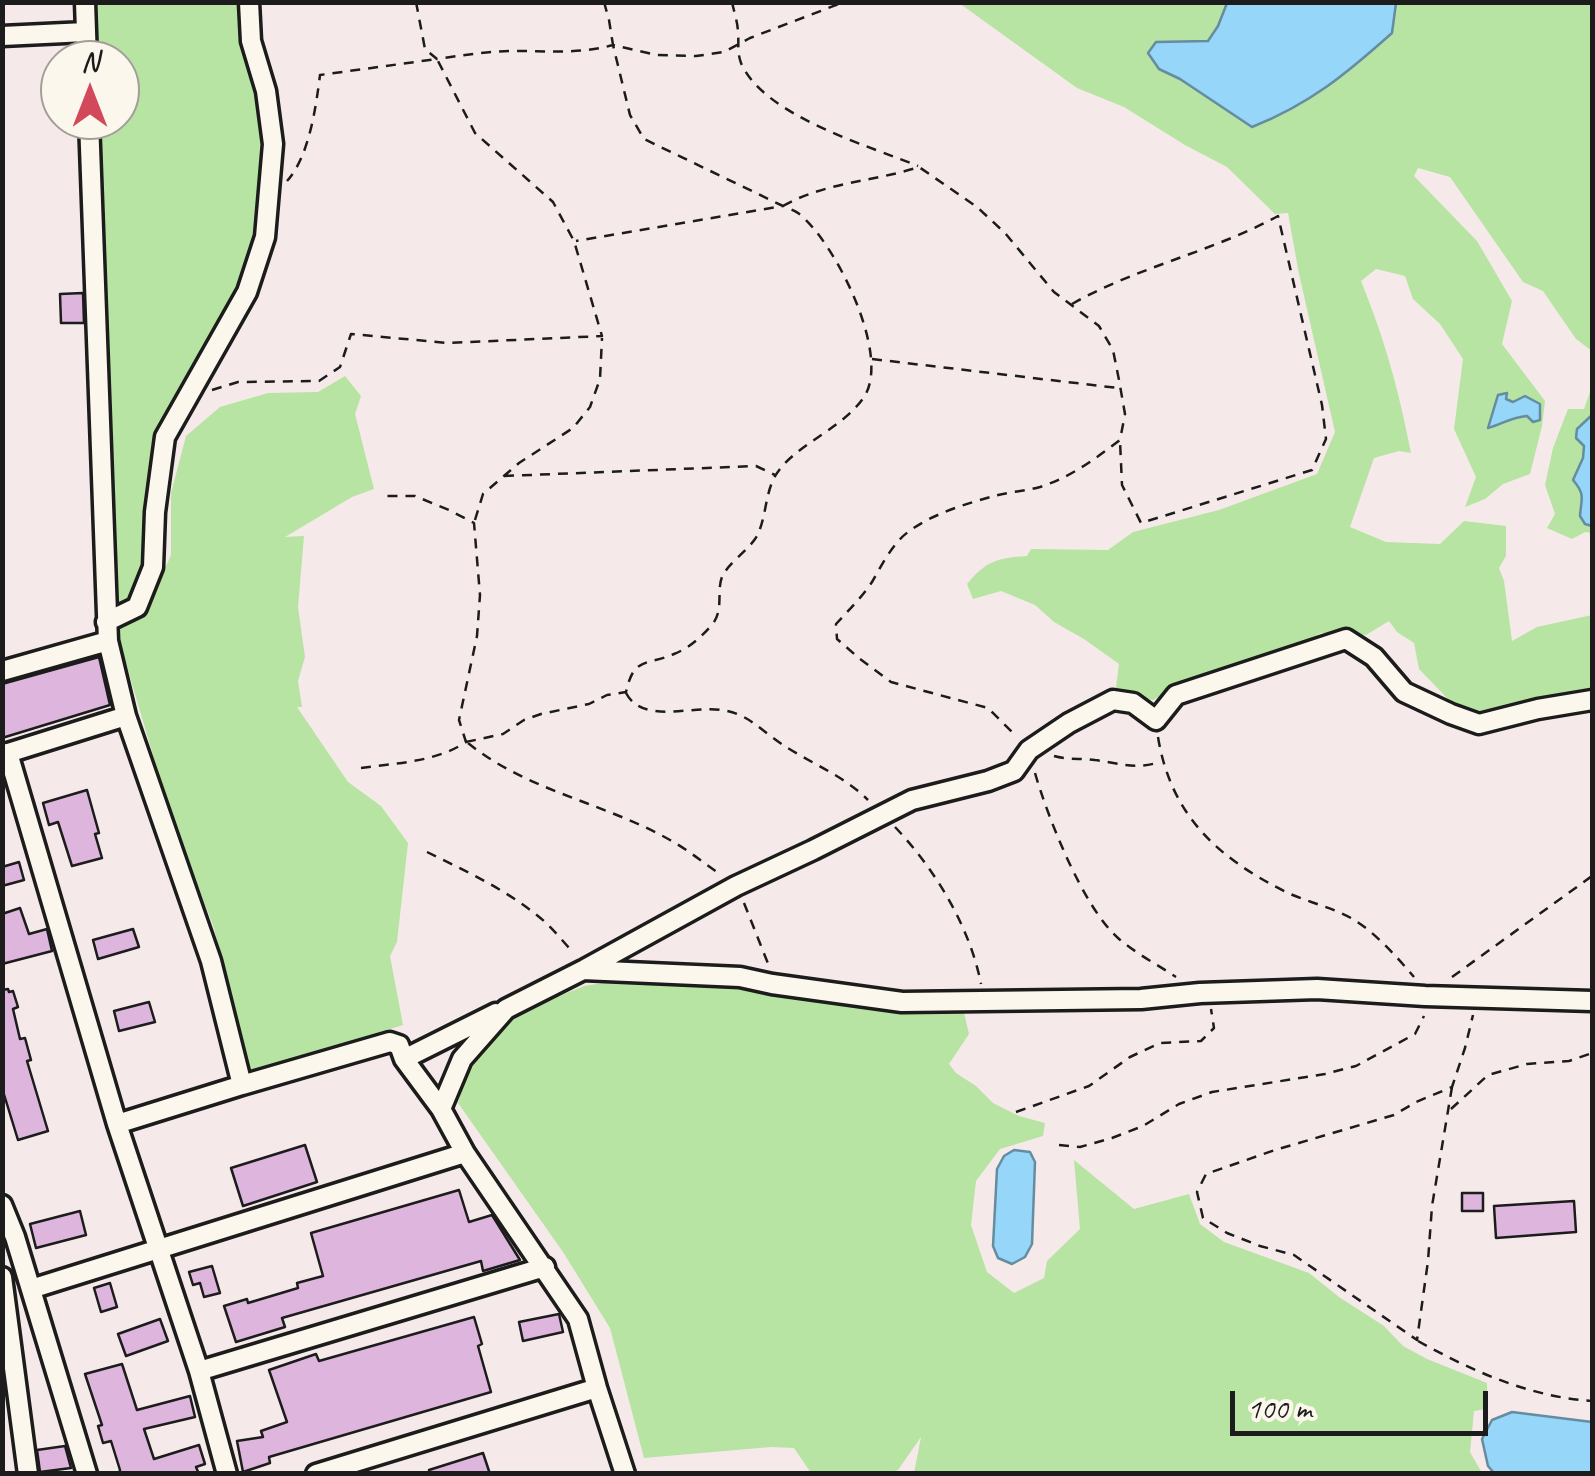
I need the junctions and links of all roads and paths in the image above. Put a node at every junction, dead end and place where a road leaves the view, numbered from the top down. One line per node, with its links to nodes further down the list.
1 (84, 2): 7 (street)
2 (248, 2): 15 (street)
3 (416, 2): 12 (path)
4 (604, 2): 10 (path)
5 (732, 2): 11 (path)
6 (844, 2): 11 (path)
7 (86, 32): 8 (street); 9 (street)
8 (2, 36)
9 (86, 40)
10 (612, 45): 11 (path); 12 (path); 16 (path)
11 (737, 45): 14 (path)
12 (437, 59): 15 (path); 17 (path)
13 (90, 140): 28 (street)
14 (919, 167): 16 (path); 18 (path)
15 (269, 201): 22 (street)
16 (783, 206): 17 (path); 20 (path)
17 (574, 242): 19 (path)
18 (1071, 304): 21 (path); 23 (path)
19 (602, 336): 22 (path); 25 (path)
20 (871, 359): 21 (path); 24 (path)
21 (1120, 388): 23 (path)
22 (187, 397): 28 (street)
23 (1120, 440): 35 (path)
24 (775, 475): 25 (path); 30 (path)
25 (504, 476): 27 (path)
26 (382, 496): 27 (path)
27 (474, 523): 34 (path)
28 (107, 631): 29 (street); 32 (street)
29 (2, 671)
30 (626, 692): 34 (path); 39 (path)
31 (1592, 700): 33 (street)
32 (126, 716): 36 (street); 53 (street)
33 (1156, 720): 35 (street); 37 (path)
34 (466, 742): 38 (path); 42 (path)
35 (1029, 750): 37 (path); 39 (street); 45 (path)
36 (5, 753): 58 (street)
37 (1162, 762): 46 (path)
38 (361, 768)
39 (884, 815): 42 (street); 49 (path)
40 (428, 852): 43 (path)
41 (1592, 876): 46 (path)
42 (736, 886): 43 (street); 44 (path)
43 (583, 970): 44 (street); 50 (street)
44 (772, 984): 49 (street)
45 (1200, 993): 46 (street); 49 (street); 57 (path)
46 (1426, 996): 47 (street); 59 (path)
47 (1477, 996): 48 (street); 54 (path)
48 (1592, 1001)
49 (982, 1002)
50 (506, 1009): 52 (street); 55 (street)
51 (1592, 1053): 56 (path)
52 (404, 1059): 53 (street); 55 (street)
53 (242, 1085): 58 (street)
54 (1452, 1087): 56 (path); 66 (path)
55 (440, 1109): 60 (street)
56 (1450, 1110): 66 (path)
57 (1016, 1112)
58 (117, 1124): 62 (street)
59 (1059, 1144)
60 (464, 1152): 62 (street); 63 (street)
61 (2, 1205): 65 (street)
62 (160, 1249): 65 (street); 67 (street)
63 (545, 1267): 67 (street); 68 (street)
64 (2, 1277): 70 (street)
65 (31, 1289): 71 (street)
66 (1417, 1340): 69 (path)
67 (199, 1371): 72 (street)
68 (597, 1388): 73 (street); 74 (street)
69 (1592, 1400)
70 (28, 1474)
71 (88, 1474)
72 (227, 1474)
73 (316, 1474)
74 (625, 1474)

